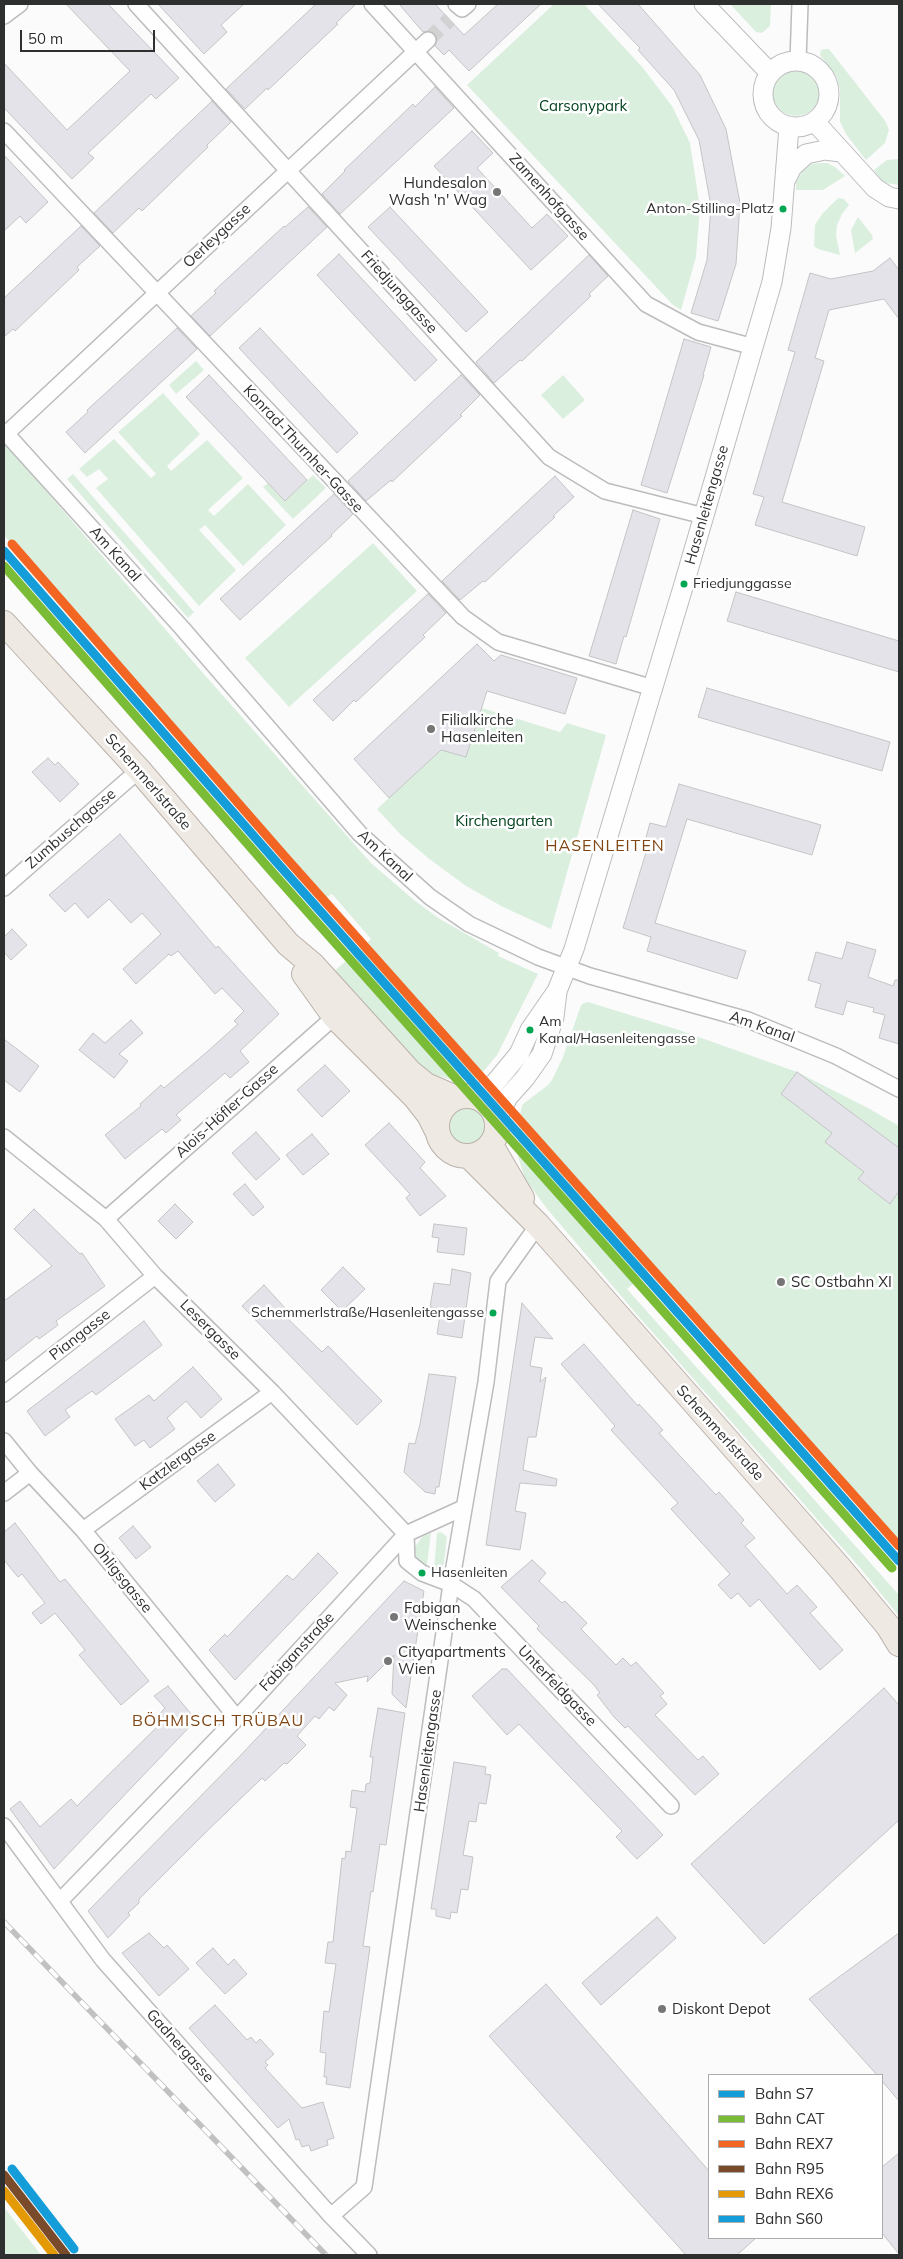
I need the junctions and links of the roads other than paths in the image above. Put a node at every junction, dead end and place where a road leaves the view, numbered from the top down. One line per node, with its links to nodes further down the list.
1 (20, 4): 6 (street)
2 (136, 4): 15 (street, Friedjunggasse)
3 (372, 4): 8 (street, Zamenhofgasse)
4 (704, 4): 10 (street)
5 (800, 4): 9 (street)
6 (4, 16)
7 (428, 40): 8 (street, Oerleygasse)
8 (416, 50): 15 (street, Oerleygasse); 19 (street, Zamenhofgasse)
9 (798, 61): 10 (street); 11 (street)
10 (770, 73): 12 (street)
11 (815, 122): 12 (street); 14 (street)
12 (789, 126): 16 (street, Hasenleitengasse)
13 (4, 131): 18 (street, Konrad-Thurnher-Gasse)
14 (841, 152): 16 (street); 17 (street)
15 (288, 170): 18 (street, Oerleygasse); 21 (street, Friedjunggasse)
16 (785, 181): 19 (street, Hasenleitengasse)
17 (899, 202)
18 (157, 292): 20 (street, Oerleygasse); 23 (street, Konrad-Thurnher-Gasse)
19 (754, 348): 21 (street, Hasenleitengasse)
20 (5, 432): 26 (street, Am Kanal)
21 (704, 516): 23 (street, Hasenleitengasse)
22 (4, 623): 24 (main road, Schemmerlstraße)
23 (654, 688): 26 (street, Hasenleitengasse)
24 (139, 770): 25 (street, Zumbuschgasse); 28 (main road, Schemmerlstraße)
25 (4, 888)
26 (567, 968): 27 (street, Hasenleitengasse); 29 (street, Am Kanal)
27 (557, 991): 30 (street, Hasenleitengasse); 31 (street, Hasenleitengasse)
28 (341, 1010): 30 (main road, Schemmerlstraße); 32 (main road, Schemmerlstraße); 36 (street, Alois-Höfler-Gasse)
29 (899, 1089)
30 (466, 1098): 31 (main road); 32 (main road)
31 (497, 1118): 34 (main road)
32 (437, 1131): 35 (main road)
33 (4, 1137): 36 (street, Lesergasse)
34 (491, 1145): 35 (main road); 37 (main road, Schemmerlstraße)
35 (469, 1156): 37 (main road, Schemmerlstraße)
36 (106, 1219): 38 (street, Lesergasse)
37 (538, 1225): 44 (street, Hasenleitengasse); 48 (main road, Schemmerlstraße)
38 (155, 1276): 39 (street, Lesergasse); 40 (street, Piangasse)
39 (272, 1392): 45 (street, Katzlergasse); 46 (street, Lesergasse)
40 (4, 1394)
41 (4, 1441): 42 (street, Ohligsgasse)
42 (30, 1473): 43 (street); 45 (street, Ohligsgasse)
43 (4, 1493)
44 (463, 1508): 46 (street, Fabiganstraße); 47 (street, Hasenleitengasse)
45 (83, 1530): 49 (street, Ohligsgasse)
46 (406, 1534): 47 (street, Unterfeldgasse); 49 (street, Fabiganstraße)
47 (451, 1584): 50 (street, Unterfeldgasse); 53 (street, Hasenleitengasse)
48 (899, 1644)
49 (237, 1718): 52 (street, Fabiganstraße)
50 (671, 1806)
51 (4, 1826): 52 (street, Gadnergasse)
52 (60, 1901): 53 (street, Gadnergasse)
53 (331, 2216): 54 (street, Gadnergasse)
54 (369, 2255)

